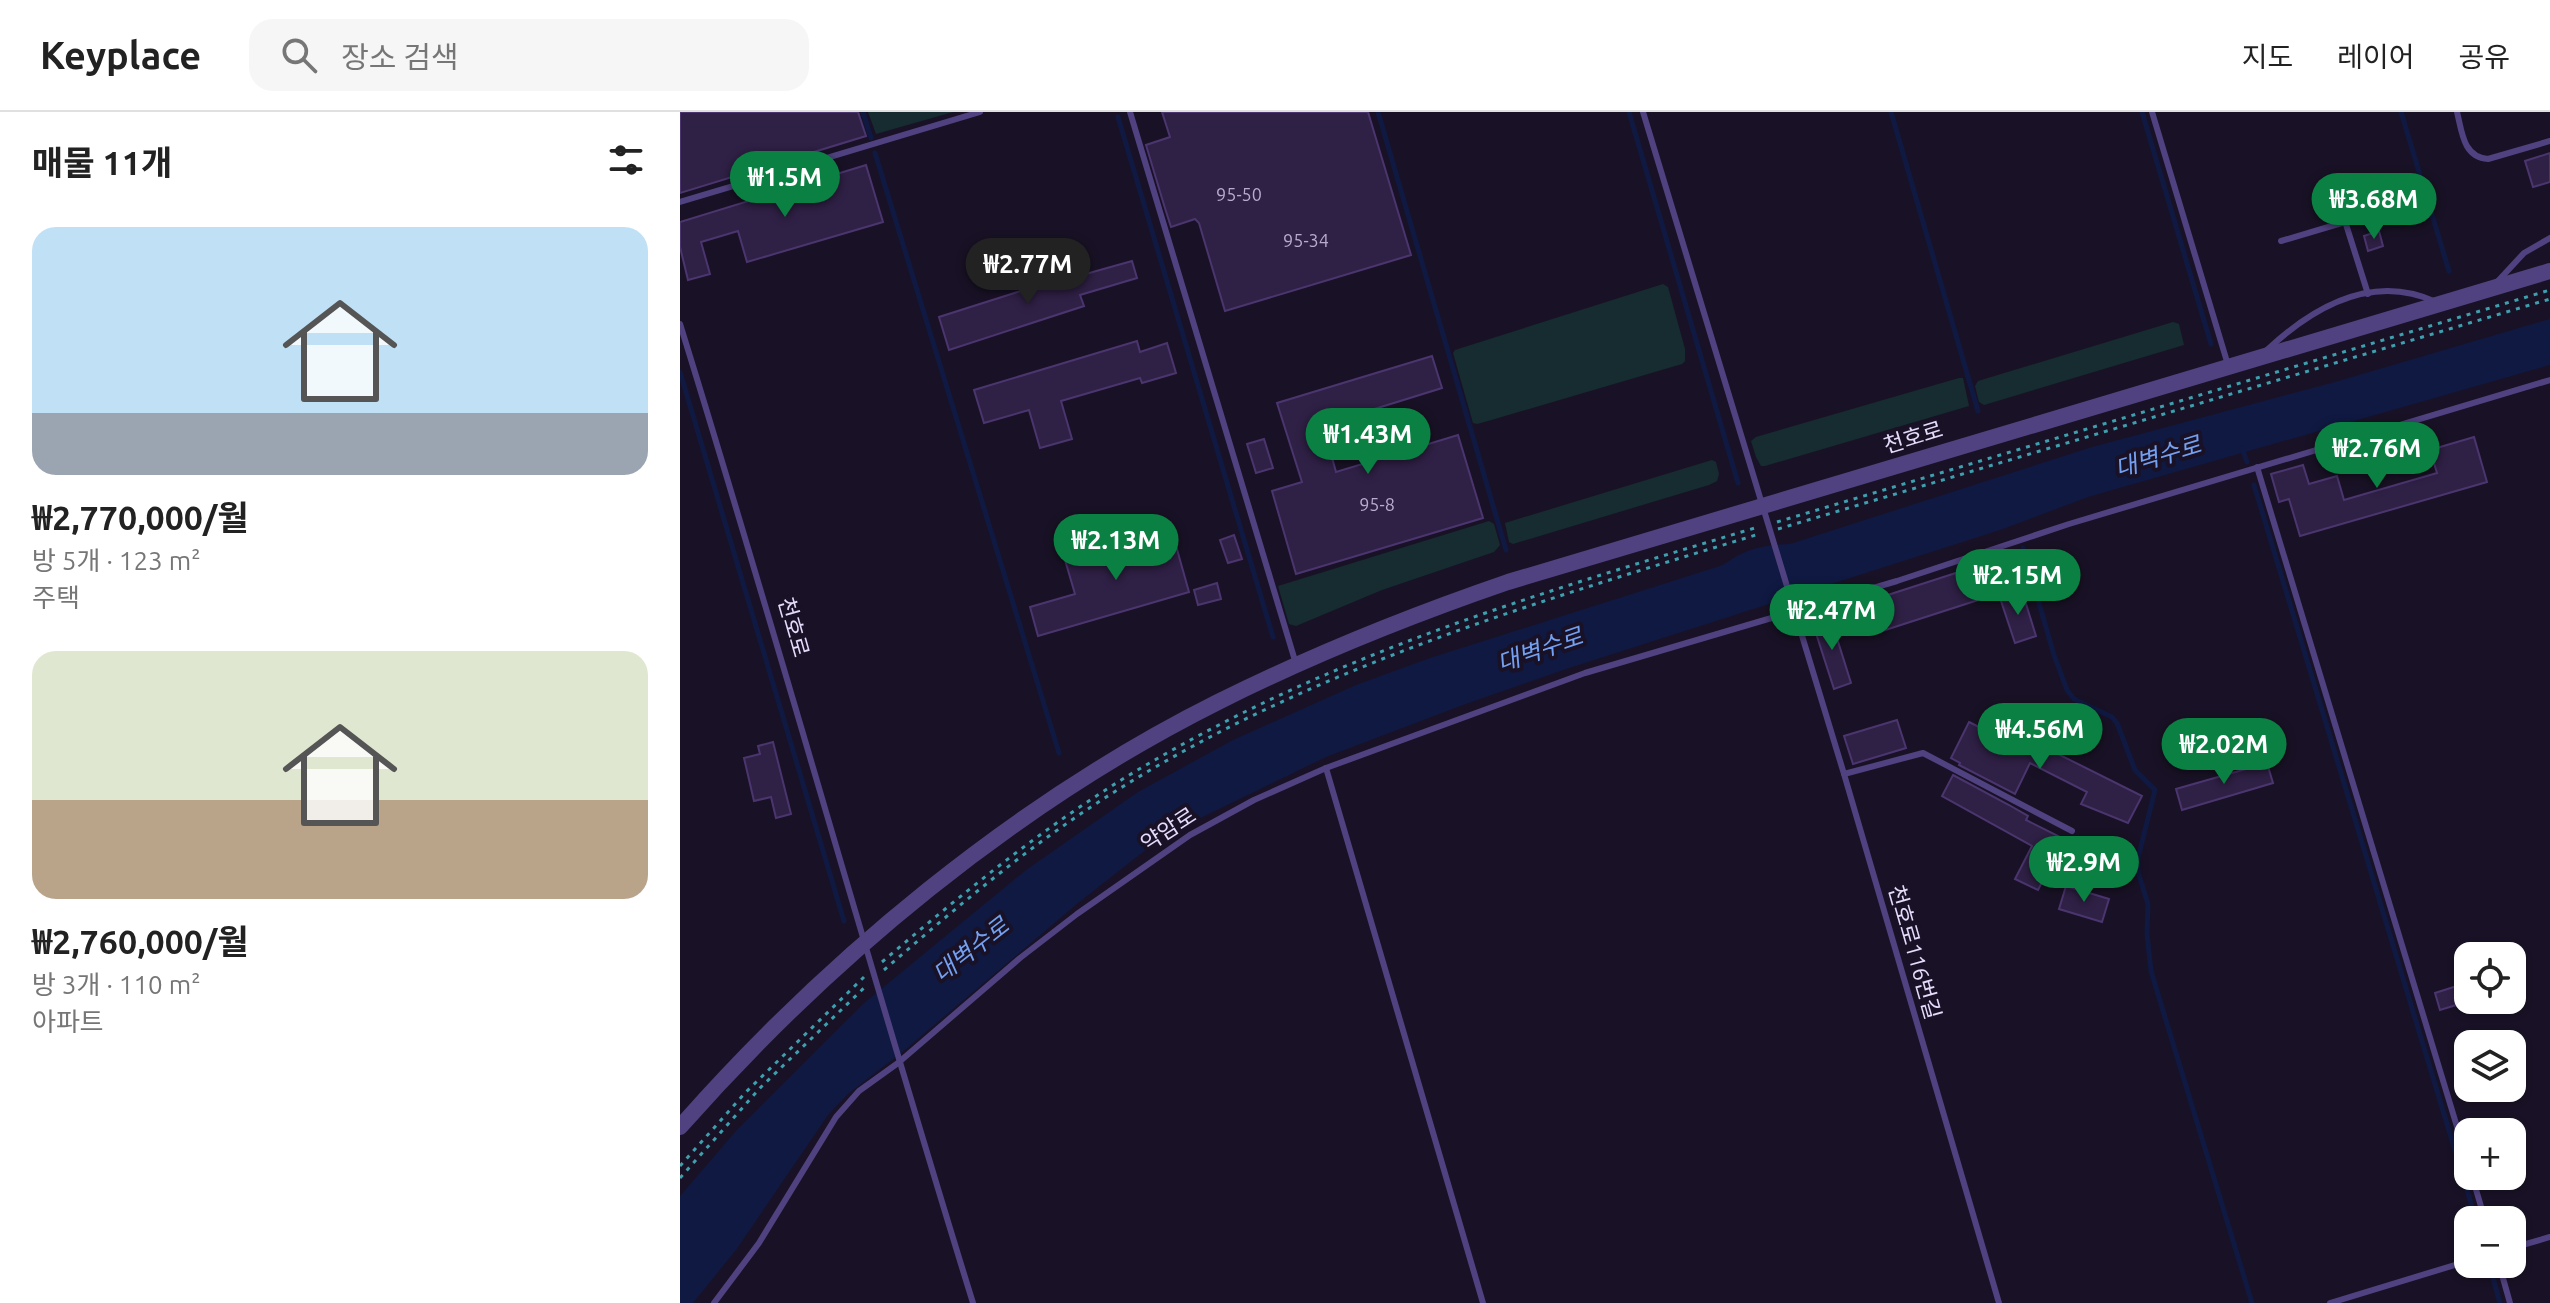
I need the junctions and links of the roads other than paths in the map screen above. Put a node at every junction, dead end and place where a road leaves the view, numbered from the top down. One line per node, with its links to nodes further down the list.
1 (980, 112): 8 (lane)
2 (1130, 112): 23 (lane)
3 (1643, 112): 21 (lane, 천호로116번길)
4 (2152, 112): 18 (lane)
5 (2457, 112): 6 (lane)
6 (2550, 141)
7 (2338, 199): 9 (lane)
8 (680, 202)
9 (2345, 222): 11 (lane); 14 (lane)
10 (2550, 238): 13 (lane)
11 (2281, 241)
12 (2550, 271): 13 (street, 천호로)
13 (2493, 287): 15 (street, 천호로)
14 (2368, 294): 15 (lane); 17 (lane)
15 (2440, 303): 17 (street, 천호로)
16 (680, 324): 27 (lane, 천호로)
17 (2259, 357): 18 (street, 천호로)
18 (2228, 366): 21 (street, 천호로)
19 (2550, 380): 20 (lane)
20 (2257, 467): 22 (lane); 29 (lane)
21 (1761, 505): 22 (lane, 천호로116번길); 23 (street, 천호로)
22 (1793, 610): 24 (lane, 약암로); 25 (lane, 천호로116번길)
23 (1296, 664): 27 (street, 천호로)
24 (1326, 768): 28 (lane, 약암로); 37 (lane)
25 (1844, 774): 26 (lane); 38 (lane, 천호로116번길)
26 (2072, 831)
27 (866, 943): 28 (lane); 30 (street, 천호로)
28 (898, 1060): 35 (lane, 약암로); 36 (lane)
29 (2454, 1118)
30 (680, 1127)
31 (2550, 1237): 32 (lane)
32 (2526, 1244)
33 (2454, 1265): 39 (lane)
34 (2503, 1278): 40 (lane)
35 (714, 1303)
36 (973, 1303)
37 (1483, 1303)
38 (1999, 1303)
39 (2330, 1303)
40 (2510, 1303)

